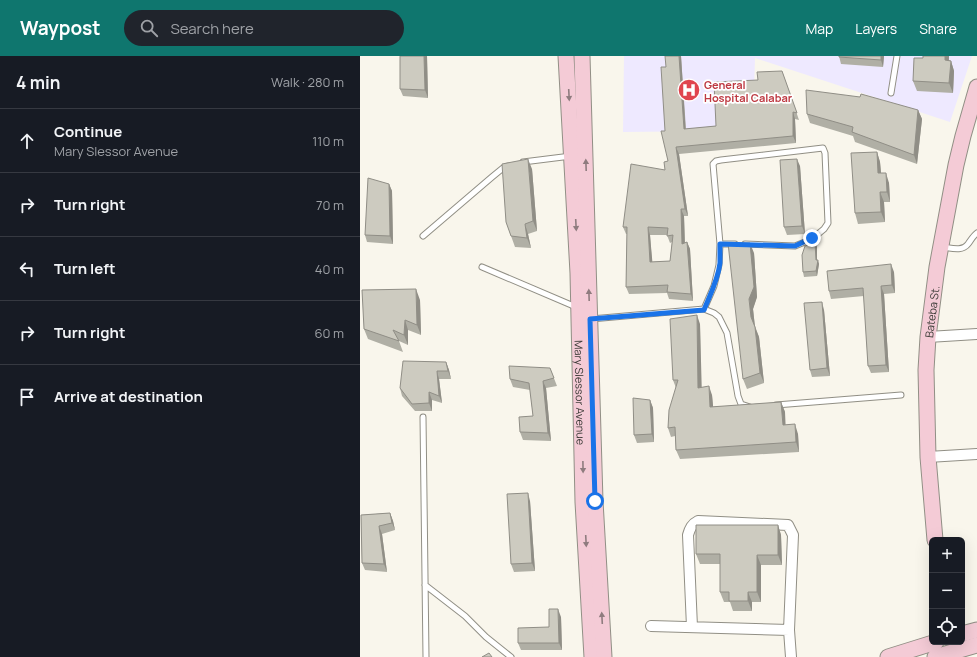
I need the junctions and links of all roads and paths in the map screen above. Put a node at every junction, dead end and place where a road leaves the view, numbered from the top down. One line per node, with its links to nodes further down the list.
1 (566, 56): 6 (main road, Mary Slessor Avenue, one-way to 6)
2 (582, 56): 14 (main road, Mary Slessor Avenue, one-way to 2)
3 (897, 56): 5 (lane)
4 (977, 87): 10 (main road, Bateba St.)
5 (891, 93)
6 (572, 156): 8 (lane); 12 (main road, Mary Slessor Avenue, one-way to 12)
7 (977, 233): 10 (lane)
8 (423, 236)
9 (720, 244): 9 (lane); 13 (lane)
10 (941, 247): 16 (main road, Bateba St.)
11 (482, 267): 12 (lane)
12 (579, 308): 35 (main road, Mary Slessor Avenue, one-way to 35)
13 (704, 310): 14 (lane); 19 (lane)
14 (590, 319): 36 (main road, Mary Slessor Avenue, one-way to 14)
15 (977, 334): 16 (street)
16 (928, 337): 22 (main road, Bateba St.)
17 (901, 395): 18 (lane)
18 (774, 405)
19 (758, 406)
20 (423, 417): 24 (lane)
21 (977, 454): 22 (street)
22 (928, 457): 23 (main road, Bateba St.)
23 (935, 537)
24 (425, 585): 33 (lane); 34 (lane)
25 (651, 626): 26 (street)
26 (692, 627): 27 (street); 27 (street)
27 (789, 630): 37 (street)
28 (977, 630): 29 (main road)
29 (965, 633)
30 (929, 644): 38 (main road)
31 (977, 645): 32 (main road)
32 (943, 651)
33 (426, 657)
34 (511, 657)
35 (592, 657)
36 (604, 657)
37 (792, 657)
38 (888, 657)

